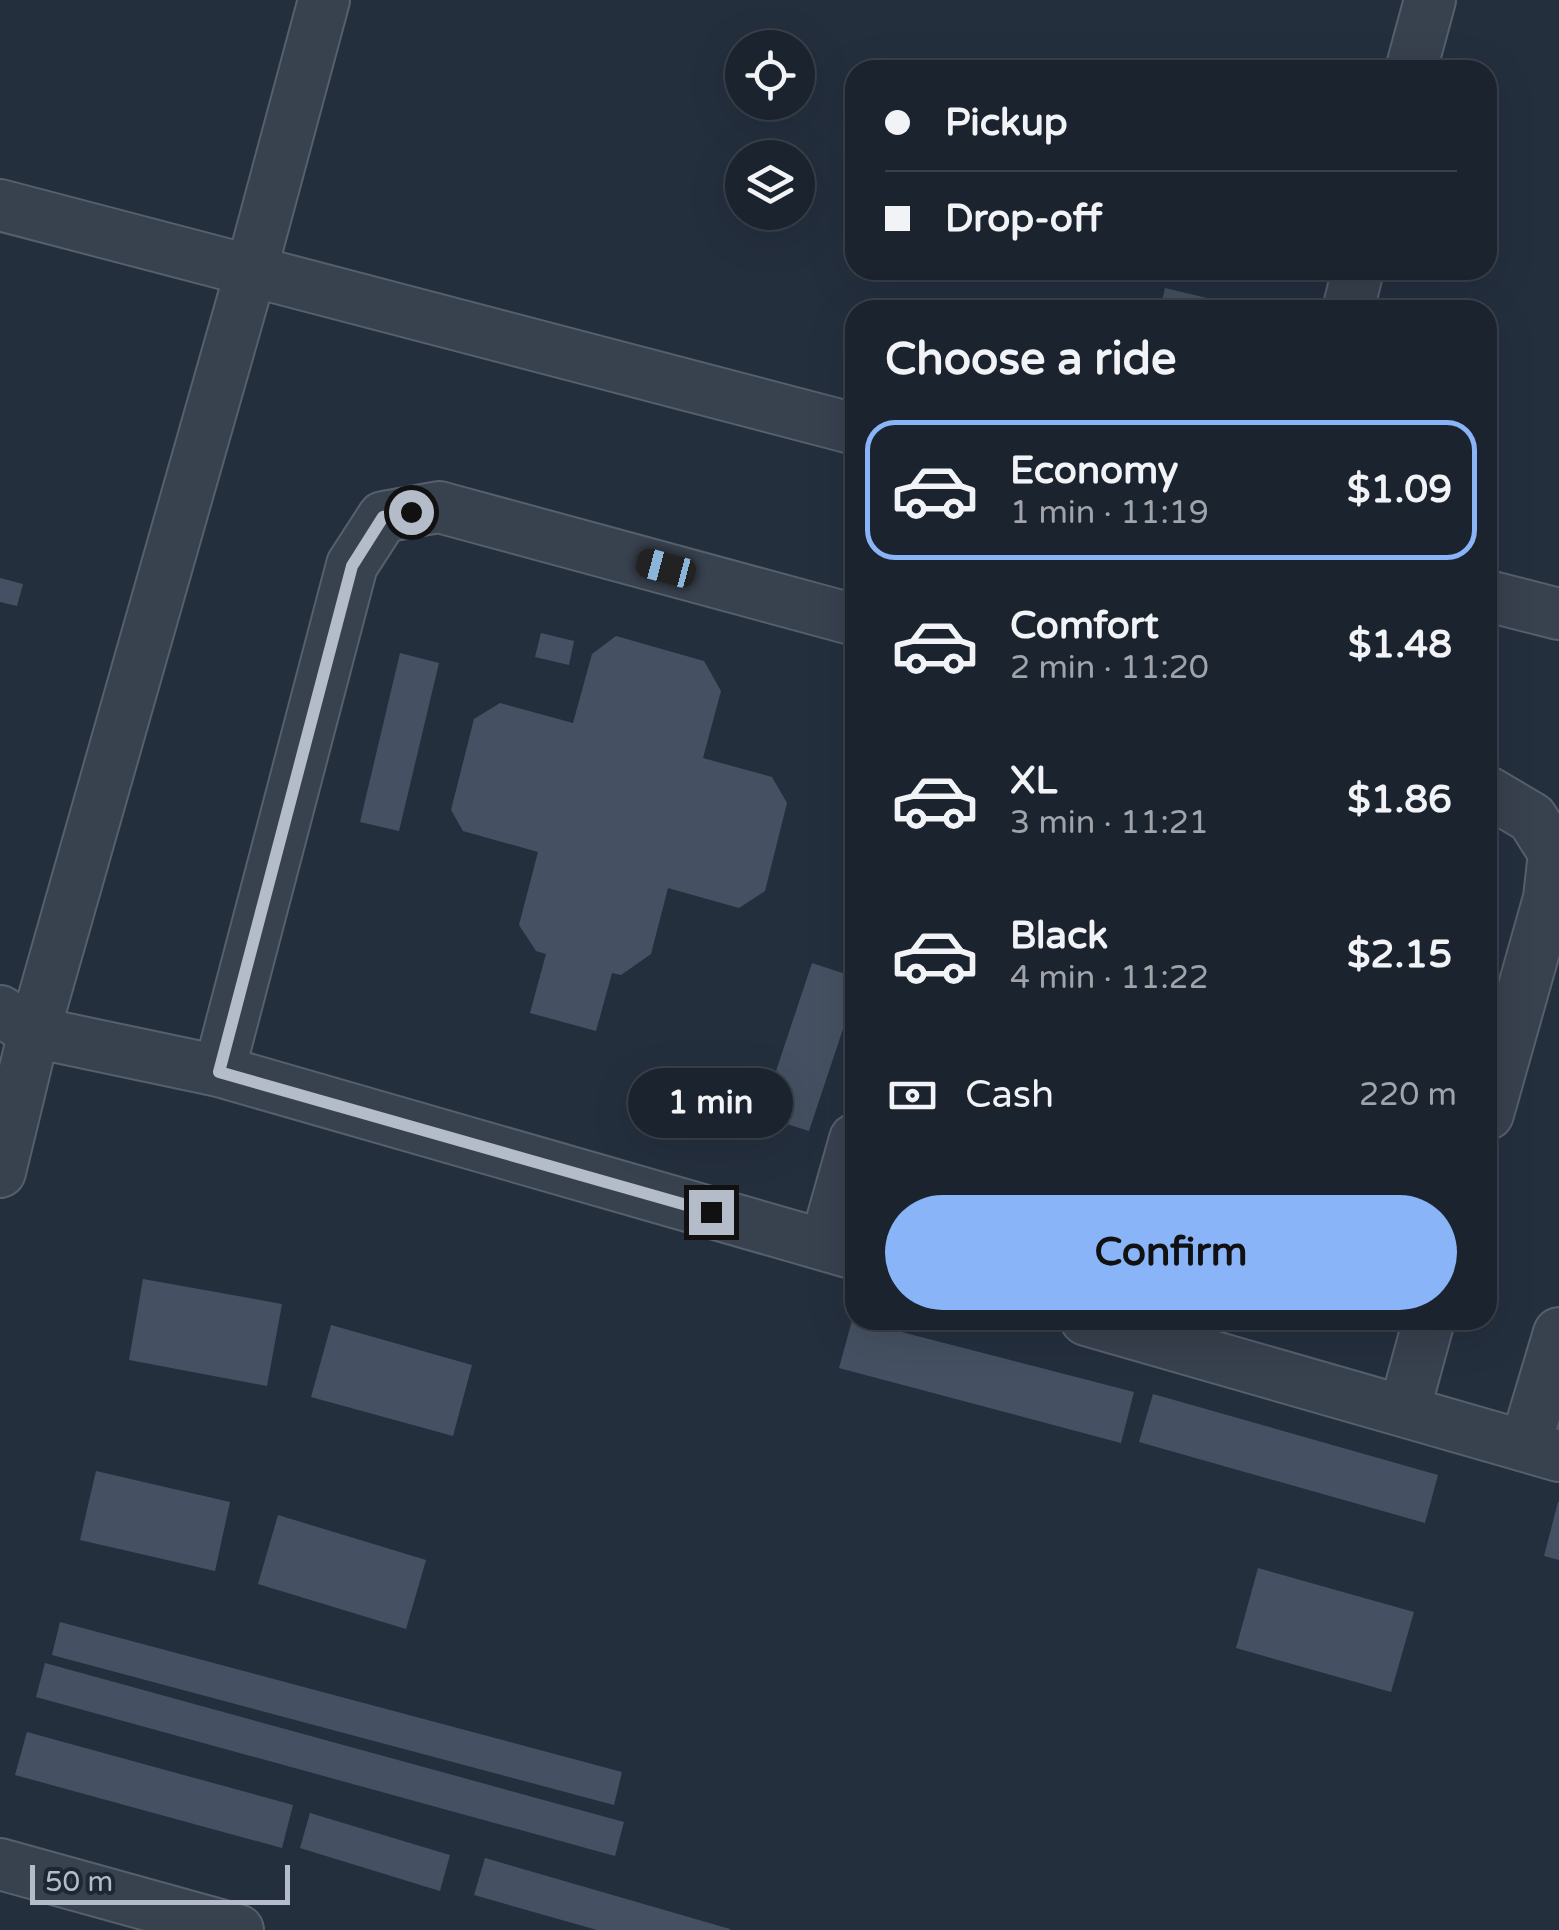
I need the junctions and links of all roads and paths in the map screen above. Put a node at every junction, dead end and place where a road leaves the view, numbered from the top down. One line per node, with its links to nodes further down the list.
1 (324, 0): 5 (street)
2 (1430, 0): 3 (street)
3 (1415, 60)
4 (0, 205): 5 (street)
5 (251, 270): 6 (street); 11 (street)
6 (845, 426)
7 (1497, 598): 8 (street)
8 (1559, 614)
9 (845, 617): 12 (street)
10 (1497, 797): 13 (street)
11 (17, 1022): 12 (street); 14 (street)
12 (219, 1072): 16 (street)
13 (1497, 1082)
14 (0, 1172)
15 (845, 1213): 16 (street)
16 (840, 1250)
17 (1121, 1330): 20 (street)
18 (1426, 1330): 20 (street)
19 (1559, 1334): 21 (street)
20 (1404, 1411): 21 (street)
21 (1542, 1451)
22 (0, 1864): 23 (street)
23 (238, 1930)

